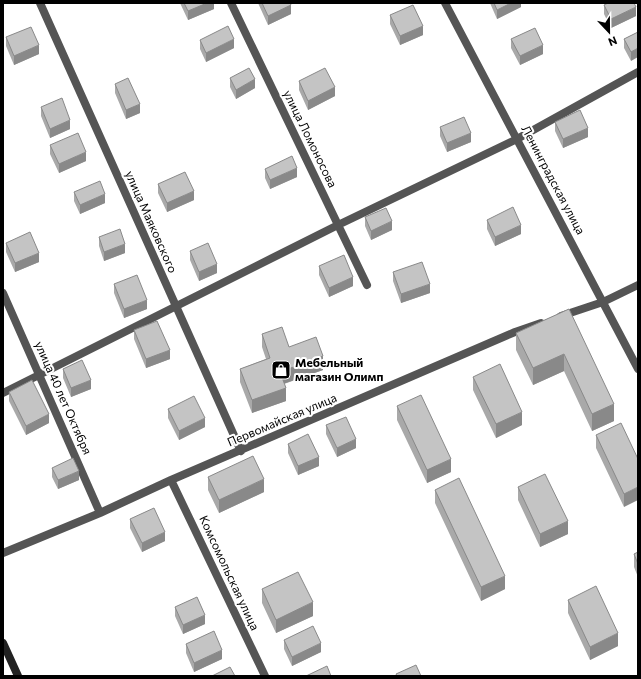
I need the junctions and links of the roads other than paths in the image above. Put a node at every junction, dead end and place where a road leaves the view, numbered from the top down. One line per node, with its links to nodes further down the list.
1 (40, 3): 11 (street, улица Маяковского)
2 (231, 3): 6 (street, улица Ломоносова)
3 (445, 3): 5 (street, Ленинградская улица)
4 (638, 72): 5 (street)
5 (517, 139): 6 (street); 10 (street, Ленинградская улица)
6 (338, 225): 7 (street, улица Ломоносова); 11 (street)
7 (367, 285)
8 (638, 285): 10 (street, Первомайская улица)
9 (3, 293): 13 (street, улица 40 лет Октября)
10 (603, 302): 12 (street, Ленинградская улица); 15 (street, Первомайская улица)
11 (176, 306): 13 (street); 15 (street, улица Маяковского)
12 (638, 369)
13 (39, 375): 14 (street); 17 (street, улица 40 лет Октября)
14 (3, 393)
15 (241, 451): 16 (street, Первомайская улица)
16 (172, 480): 17 (street, Первомайская улица); 21 (street, Комсомольская улица)
17 (100, 513): 18 (street, Первомайская улица)
18 (3, 553)
19 (3, 643): 20 (street)
20 (18, 676)
21 (265, 676)

